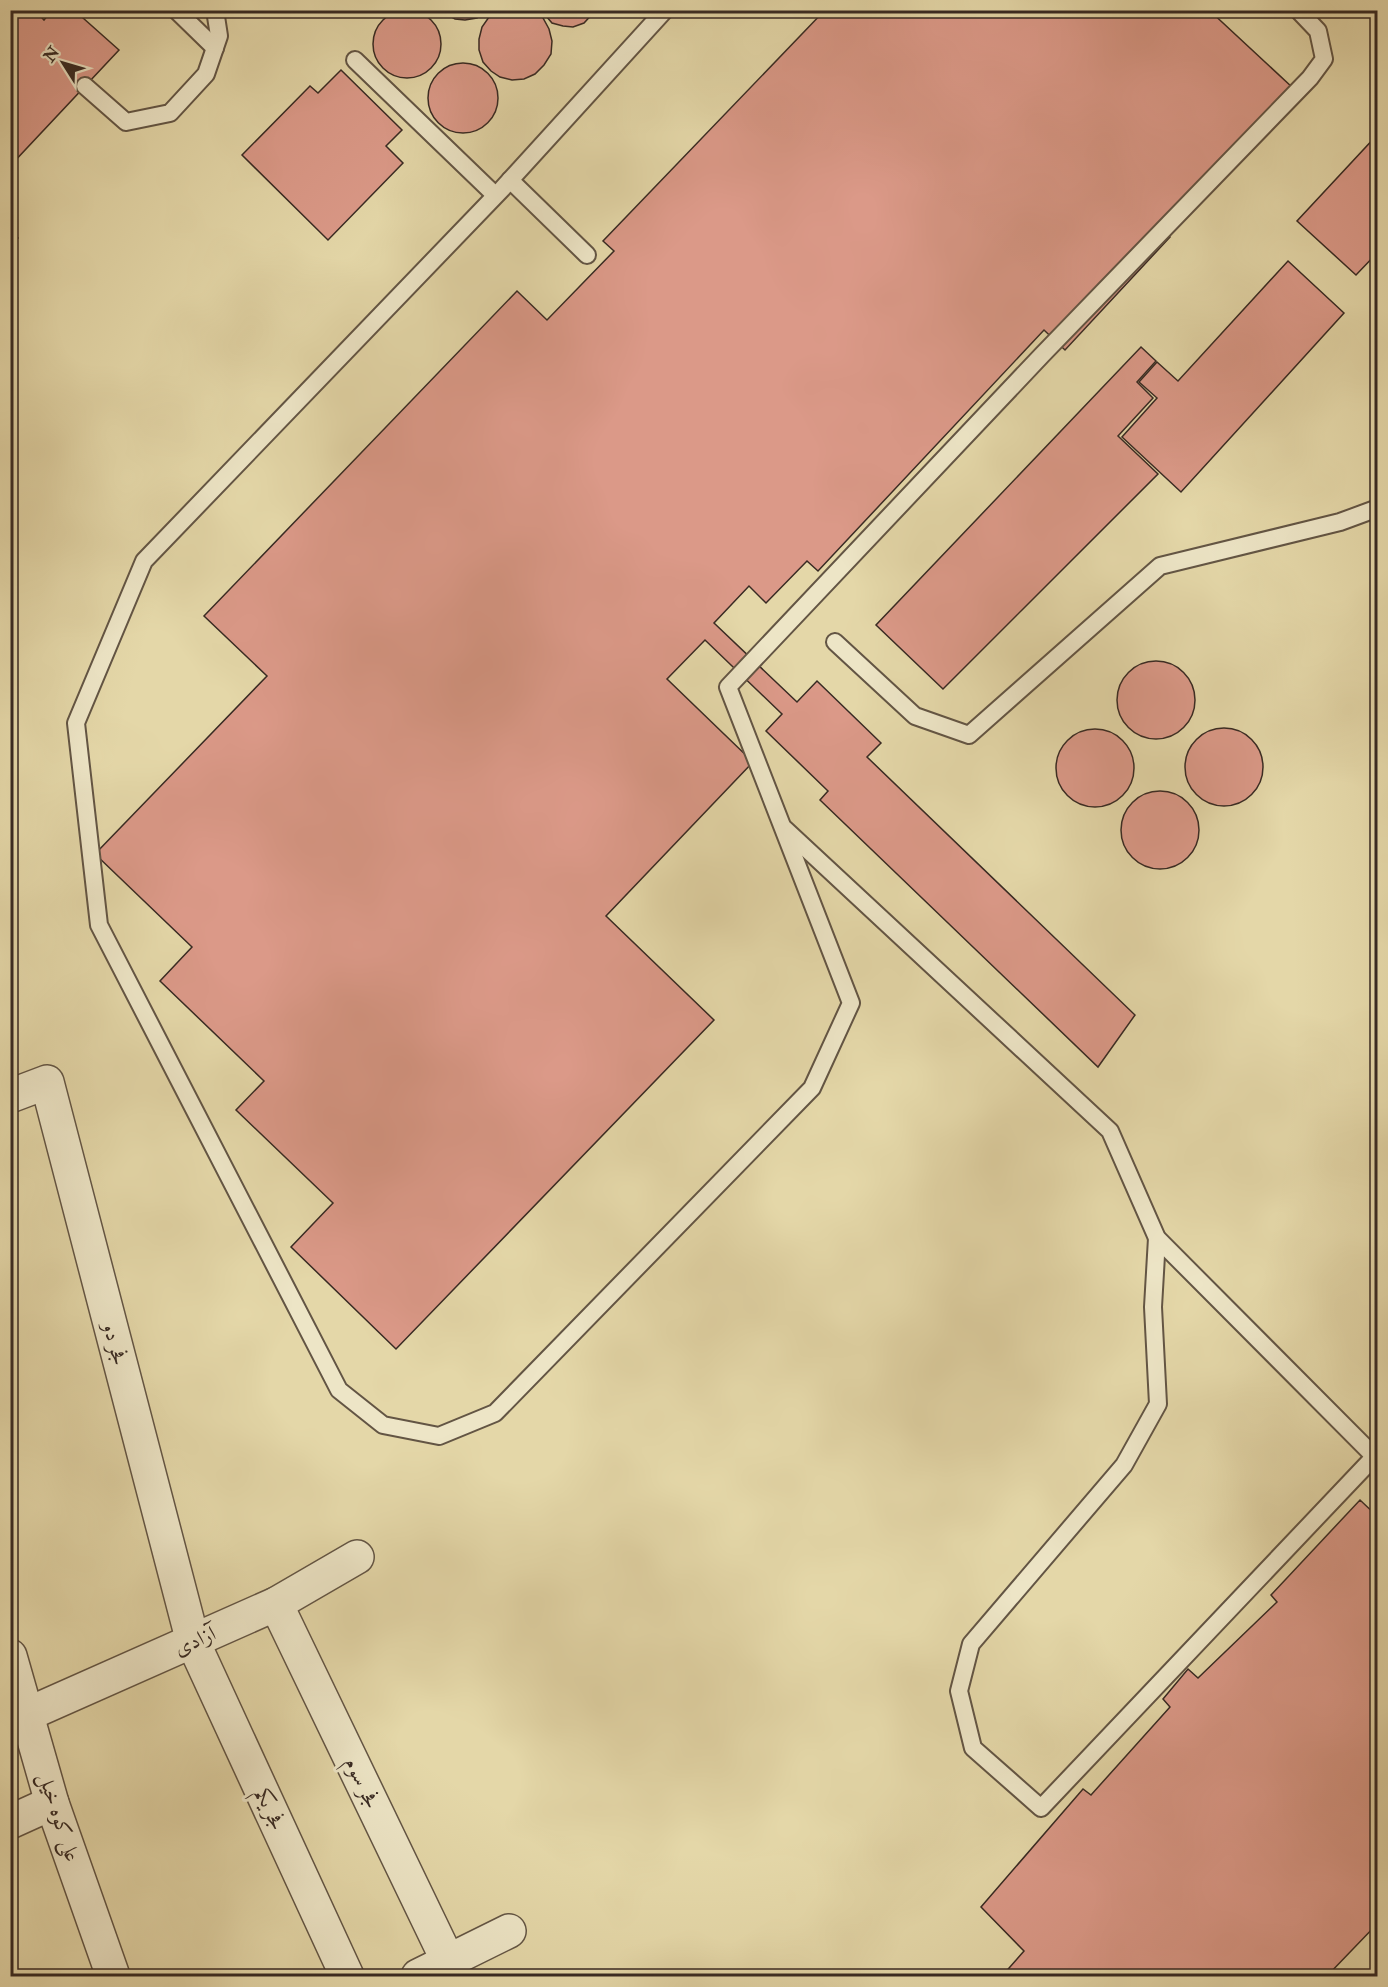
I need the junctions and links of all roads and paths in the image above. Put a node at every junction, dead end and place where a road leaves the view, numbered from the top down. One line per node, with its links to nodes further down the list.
1 (176, 10): 5 (lane)
2 (215, 10): 5 (lane)
3 (665, 10): 8 (lane)
4 (1298, 10): 13 (lane)
5 (215, 48): 7 (lane)
6 (355, 60): 9 (lane)
7 (85, 86)
8 (510, 180): 9 (lane); 10 (lane)
9 (495, 195): 13 (lane)
10 (587, 255)
11 (1377, 508): 12 (lane)
12 (834, 642)
13 (782, 826): 15 (lane)
14 (10, 1096): 19 (street, فجر دو)
15 (1157, 1238): 16 (lane); 16 (lane)
16 (1376, 1459)
17 (357, 1557): 18 (street, آزادی)
18 (276, 1604): 19 (street, آزادی); 25 (street, فجر سوم)
19 (193, 1642): 21 (street, آزادی); 27 (street, فجر یکم)
20 (10, 1656): 21 (street, علی کوه خیل)
21 (28, 1714): 22 (street, علی کوه خیل)
22 (52, 1803): 23 (street); 26 (street, علی کوه خیل)
23 (10, 1822)
24 (509, 1931): 25 (street)
25 (448, 1961): 28 (street)
26 (113, 1977)
27 (347, 1977)
28 (418, 1977)

